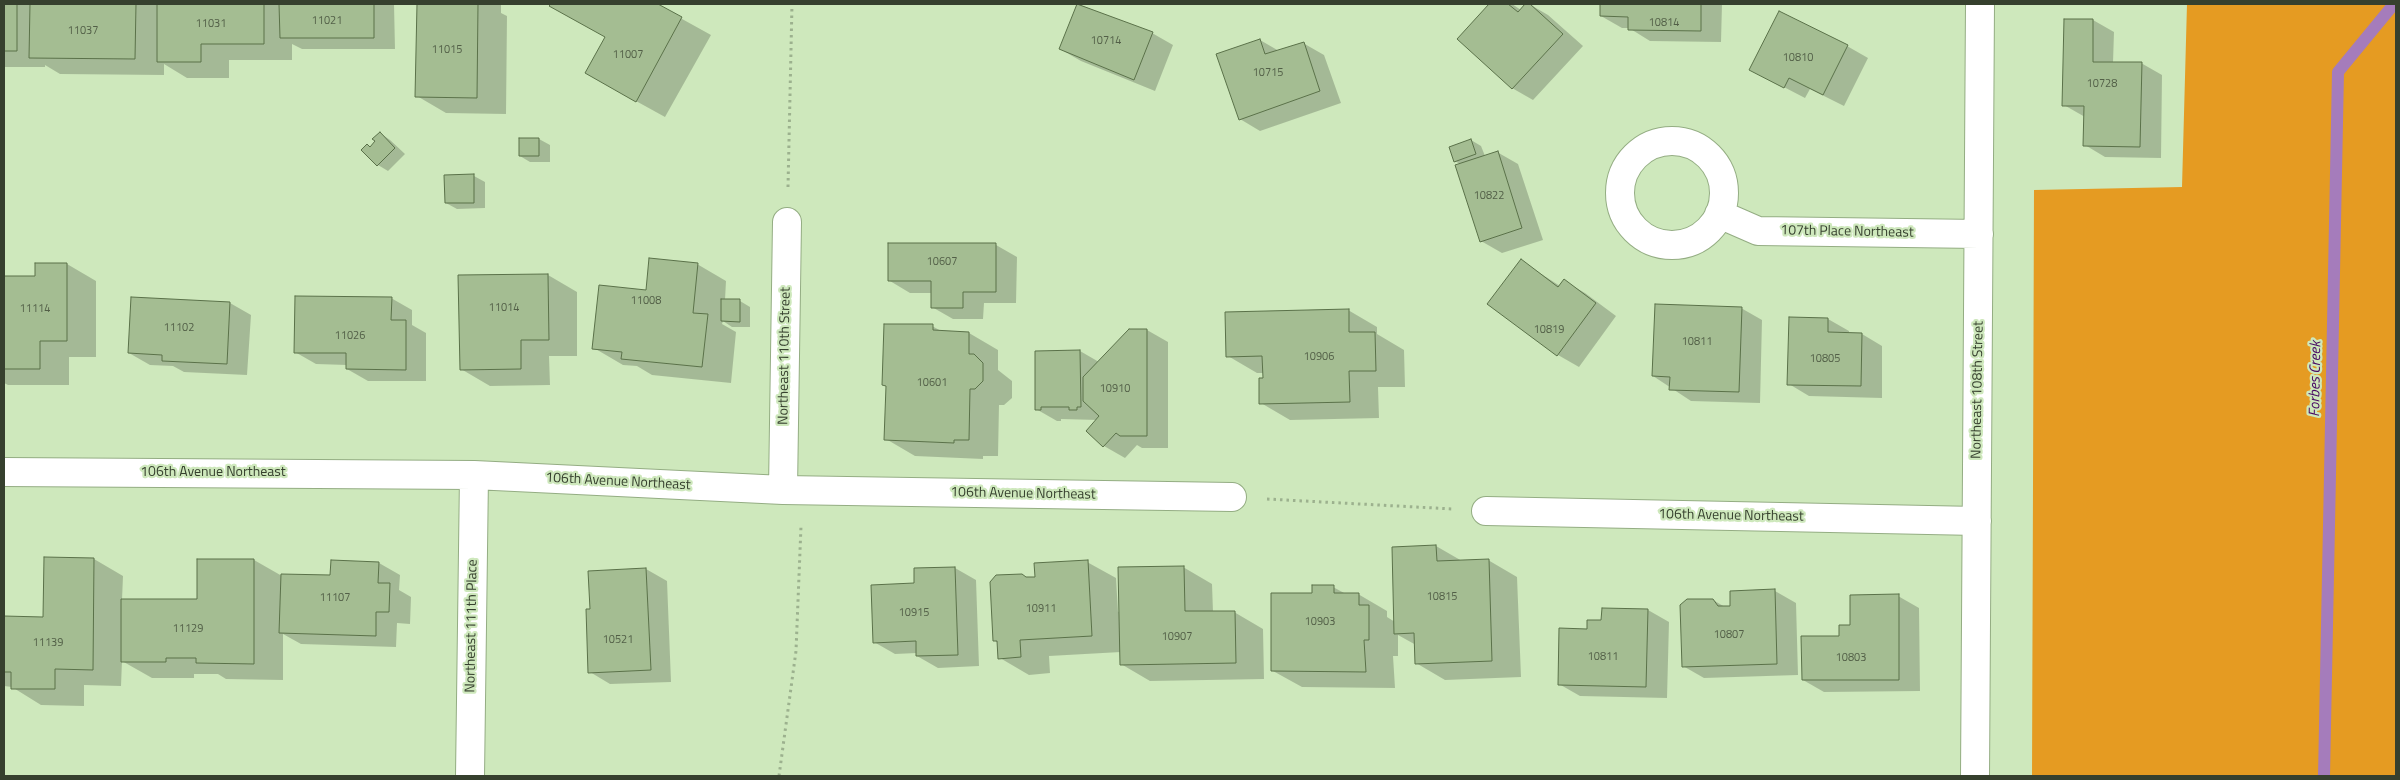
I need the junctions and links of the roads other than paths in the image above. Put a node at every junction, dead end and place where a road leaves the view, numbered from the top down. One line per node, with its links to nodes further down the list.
1 (1980, 4): 4 (street, Northeast 108th Street)
2 (1719, 214): 4 (street, 107th Place Northeast)
3 (787, 222): 7 (street, Northeast 110th Street)
4 (1979, 234): 10 (street, Northeast 108th Street)
5 (4, 472): 6 (street, 106th Avenue Northeast)
6 (474, 475): 7 (street, 106th Avenue Northeast); 11 (street, Northeast 111th Place)
7 (792, 490): 8 (street, 106th Avenue Northeast)
8 (1232, 497)
9 (1486, 511): 10 (street, 106th Avenue Northeast)
10 (1977, 522): 12 (street, Northeast 108th Street)
11 (470, 776)
12 (1975, 776)

